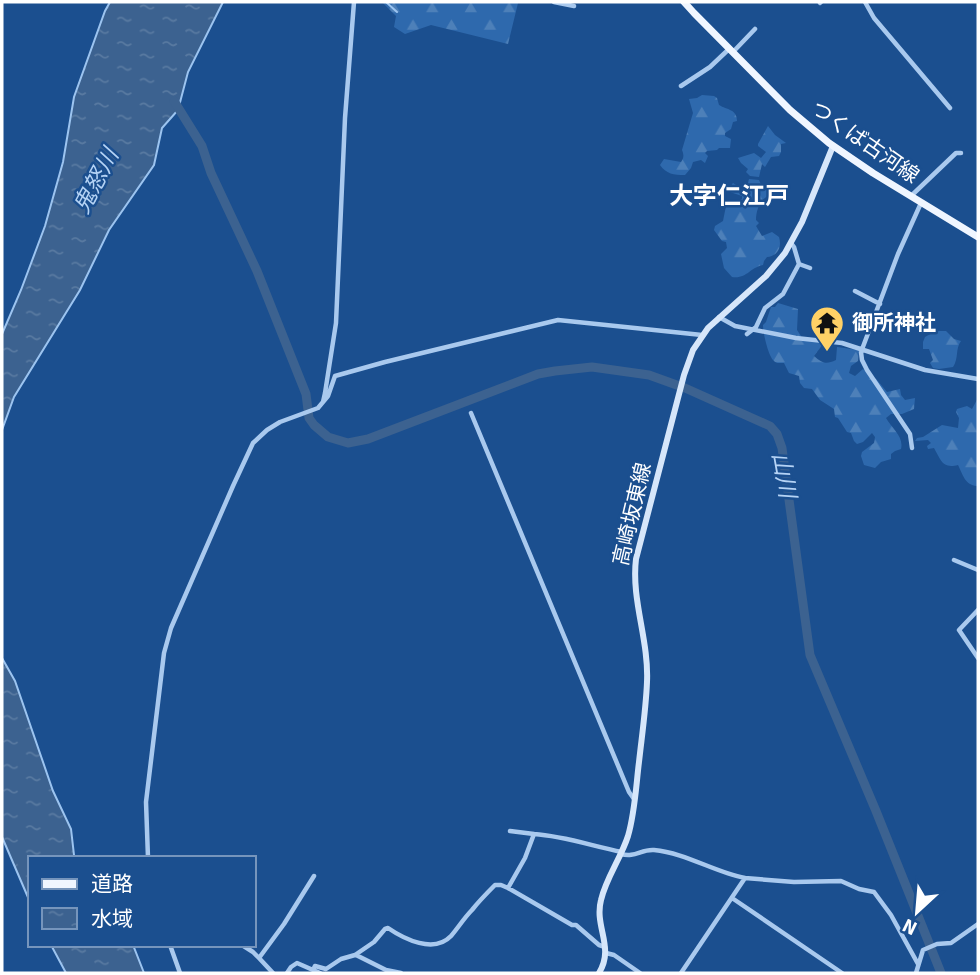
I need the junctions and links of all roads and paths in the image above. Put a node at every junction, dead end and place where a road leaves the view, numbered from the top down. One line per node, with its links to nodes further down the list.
1 (354, 2): 26 (street)
2 (554, 2): 5 (street)
3 (865, 2): 9 (street)
4 (688, 4): 7 (main road, つくば古河線)
5 (574, 6)
6 (755, 29): 7 (street)
7 (731, 51): 8 (street); 10 (main road, つくば古河線)
8 (681, 86)
9 (950, 108)
10 (833, 146): 12 (main road, つくば古河線); 15 (main road, 高崎坂東線)
11 (961, 153): 12 (street)
12 (911, 196): 13 (main road, つくば古河線)
13 (921, 203): 14 (main road, つくば古河線); 19 (street)
14 (978, 237)
15 (791, 243): 16 (street); 20 (main road, 高崎坂東線)
16 (799, 264): 17 (street); 21 (street)
17 (810, 268)
18 (855, 291): 19 (street)
19 (880, 304): 24 (street)
20 (719, 317): 21 (street); 23 (main road, 高崎坂東線)
21 (753, 329): 22 (street); 24 (street)
22 (747, 334)
23 (702, 335): 26 (street); 33 (main road, 高崎坂東線)
24 (862, 348): 25 (street); 28 (street)
25 (978, 379)
26 (323, 402): 37 (street)
27 (471, 413): 33 (street)
28 (912, 448)
29 (954, 560): 30 (street)
30 (978, 570)
31 (978, 610): 32 (street)
32 (978, 657)
33 (634, 799): 36 (main road, 高崎坂東線)
34 (510, 831): 35 (street)
35 (534, 834): 36 (street); 40 (street)
36 (621, 853): 39 (street); 45 (main road, 高崎坂東線)
37 (148, 856)
38 (314, 876): 47 (street)
39 (745, 878): 41 (street); 48 (street)
40 (508, 888): 45 (street); 46 (street)
41 (732, 898): 57 (street); 58 (street)
42 (978, 924): 48 (street)
43 (171, 947): 50 (street)
44 (246, 947): 47 (street)
45 (606, 950): 55 (main road); 56 (street)
46 (355, 954): 49 (street); 54 (street)
47 (259, 958): 51 (street)
48 (918, 964): 59 (street)
49 (313, 970): 52 (street); 53 (street)
50 (180, 973)
51 (273, 973)
52 (287, 973)
53 (320, 973)
54 (401, 973)
55 (599, 973)
56 (640, 973)
57 (681, 973)
58 (842, 973)
59 (916, 973)

